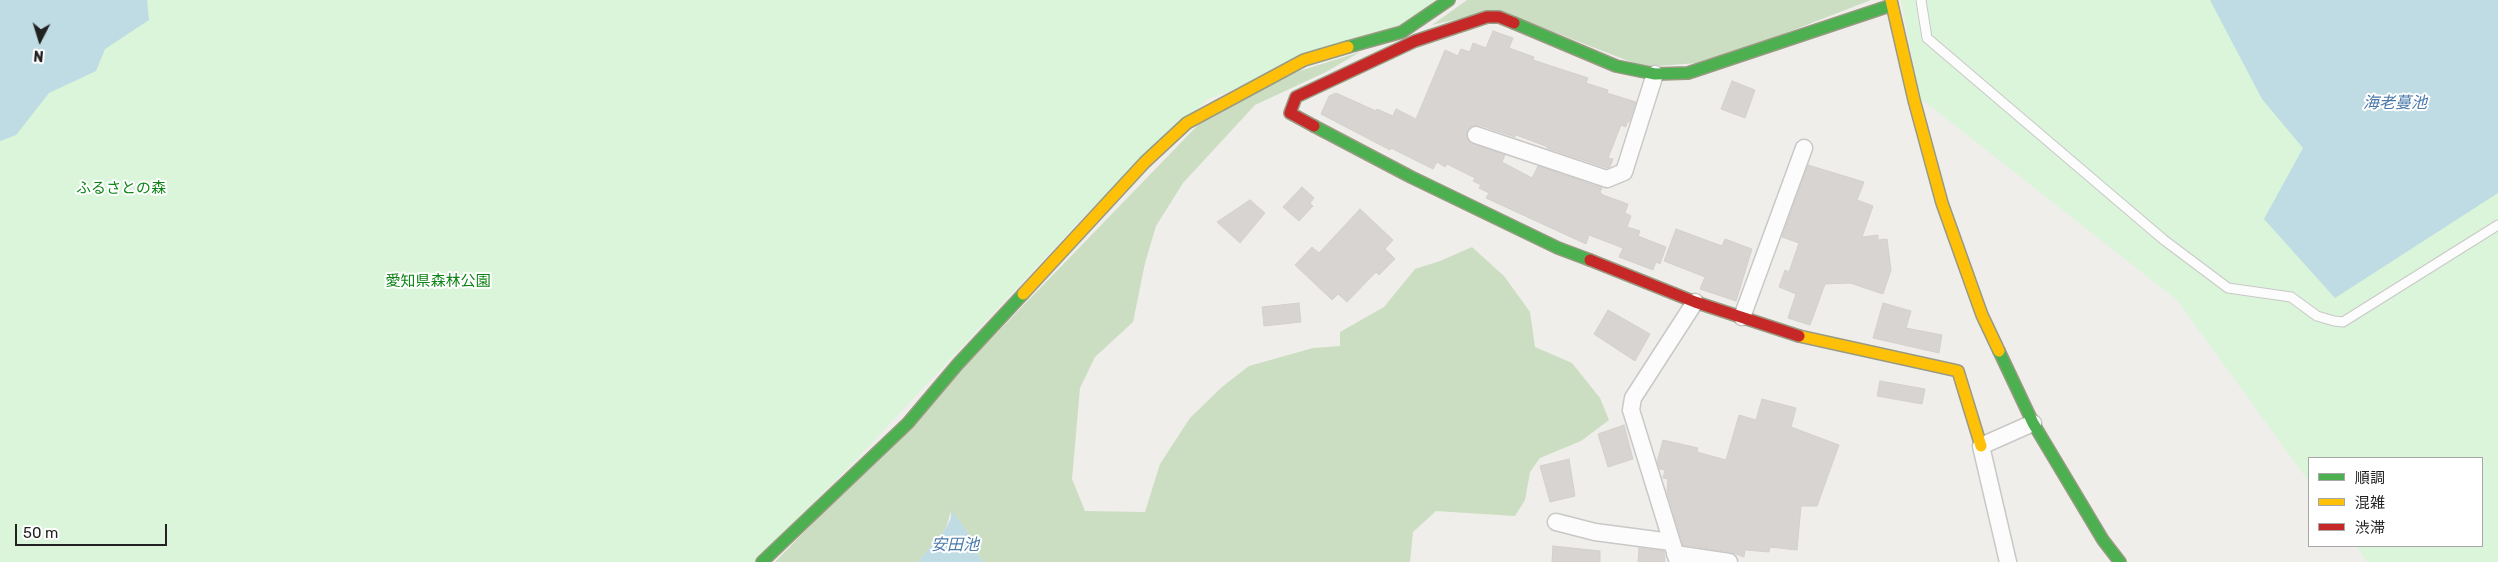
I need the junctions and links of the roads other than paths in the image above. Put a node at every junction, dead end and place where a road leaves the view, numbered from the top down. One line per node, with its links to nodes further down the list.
1 (1449, 0): 4 (street)
2 (1921, 0): 8 (lane)
3 (1891, 3): 5 (street); 11 (street)
4 (1405, 38): 5 (street); 9 (street); 15 (street)
5 (1655, 74): 6 (street)
6 (1476, 135)
7 (1804, 148): 10 (street)
8 (2498, 225)
9 (1694, 302): 10 (street); 14 (street)
10 (1742, 317): 12 (street)
11 (2033, 422): 12 (street); 18 (street)
12 (1981, 446): 17 (street)
13 (1556, 522): 14 (street)
14 (1675, 553): 16 (street)
15 (762, 562)
16 (1729, 562)
17 (2008, 562)
18 (2120, 562)

